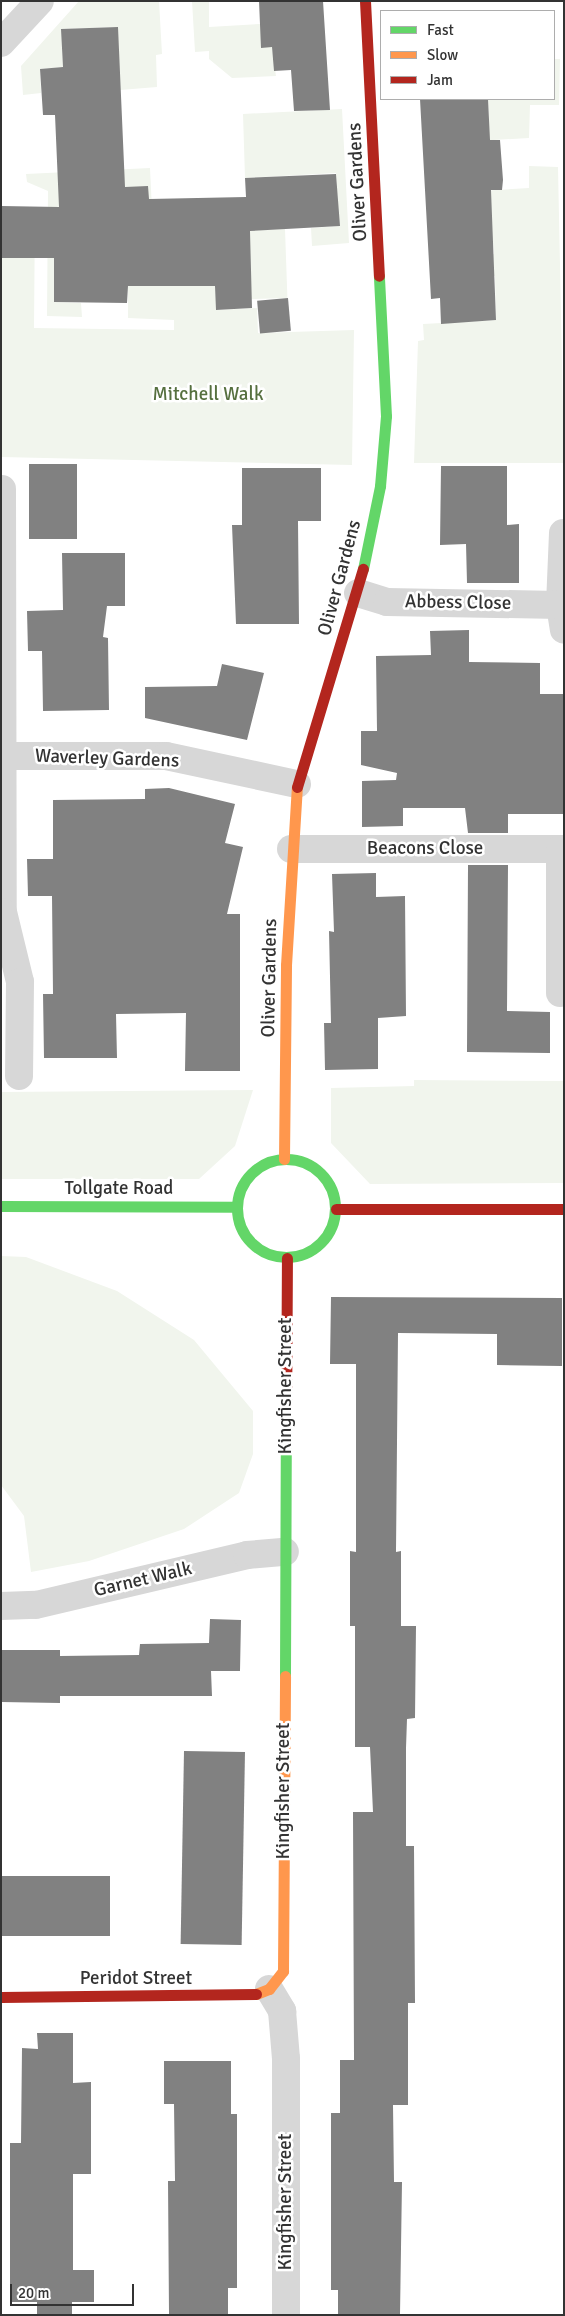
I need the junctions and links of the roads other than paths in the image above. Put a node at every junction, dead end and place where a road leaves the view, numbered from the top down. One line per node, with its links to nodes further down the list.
1 (40, 1): 3 (street)
2 (365, 1): 6 (street, Oliver Gardens)
3 (1, 43)
4 (2, 489): 8 (street)
5 (563, 533): 7 (street, Abbess Close)
6 (358, 593): 7 (street, Abbess Close); 9 (street, Oliver Gardens)
7 (562, 617)
8 (4, 756): 9 (street, Waverley Gardens); 13 (street)
9 (297, 784): 10 (street, Oliver Gardens)
10 (291, 849): 11 (street, Beacons Close); 14 (street, Oliver Gardens)
11 (562, 849): 12 (street, Beacons Close)
12 (560, 993)
13 (19, 1076)
14 (284, 1158): 16 (street); 17 (street)
15 (1, 1206): 16 (street, Tollgate Road)
16 (236, 1207): 19 (street)
17 (336, 1209): 18 (street); 19 (street)
18 (564, 1209)
19 (287, 1258): 20 (street, Kingfisher Street)
20 (285, 1552): 21 (street, Garnet Walk); 22 (street, Kingfisher Street)
21 (1, 1606)
22 (269, 1989): 23 (street, Peridot Street); 24 (street, Kingfisher Street)
23 (1, 1997)
24 (286, 2315)

